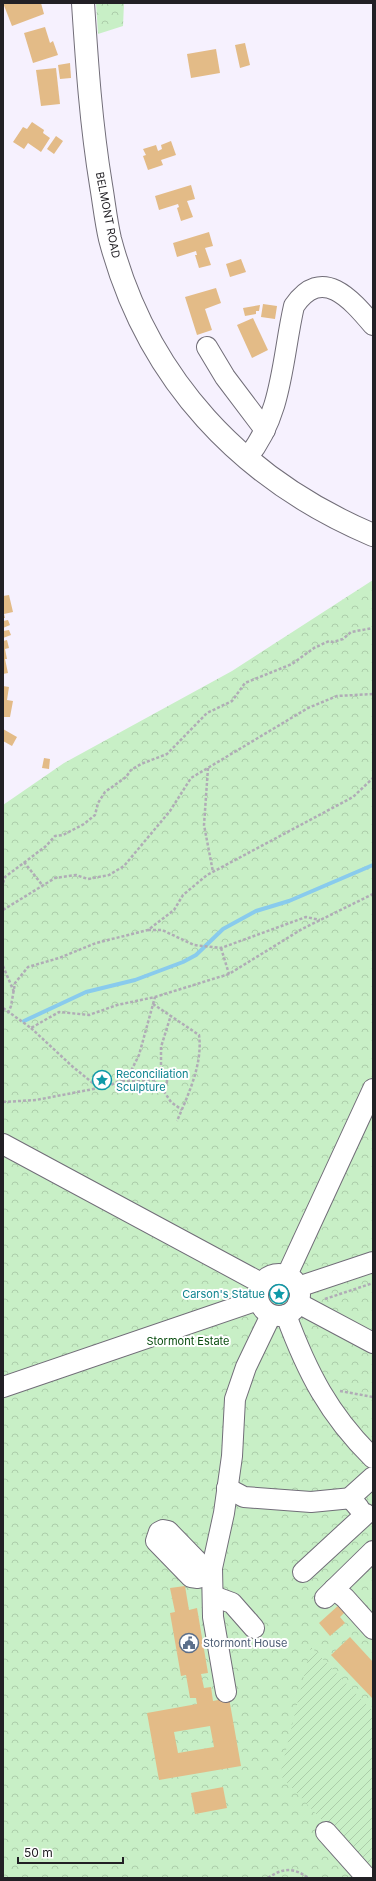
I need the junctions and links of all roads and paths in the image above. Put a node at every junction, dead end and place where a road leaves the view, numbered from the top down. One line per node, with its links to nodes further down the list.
1 (83, 3): 5 (main road, BELMONT ROAD)
2 (373, 325): 4 (street)
3 (207, 347): 4 (street)
4 (265, 430): 5 (street)
5 (248, 458): 6 (main road, BELMONT ROAD)
6 (373, 534)
7 (373, 628): 11 (path)
8 (373, 694): 9 (path)
9 (208, 767): 12 (path); 14 (path)
10 (373, 778): 12 (path)
11 (26, 860): 13 (path); 14 (path)
12 (213, 872): 18 (path)
13 (3, 883)
14 (43, 886): 16 (path)
15 (373, 894): 17 (path)
16 (3, 910)
17 (321, 920): 19 (path); 21 (path)
18 (148, 930): 19 (path); 22 (path)
19 (221, 948): 21 (path)
20 (3, 966): 22 (path)
21 (229, 974): 23 (path)
22 (14, 992): 26 (path)
23 (155, 997): 24 (path); 28 (path)
24 (153, 1004): 27 (path); 31 (path)
25 (3, 1008): 26 (path)
26 (8, 1013): 28 (path)
27 (171, 1015): 29 (path); 36 (path)
28 (31, 1028): 33 (path)
29 (161, 1075): 30 (path); 32 (path)
30 (155, 1080): 31 (path); 32 (path)
31 (119, 1081): 33 (path)
32 (161, 1086): 36 (path)
33 (99, 1088): 35 (path)
34 (373, 1089): 41 (street)
35 (3, 1102)
36 (182, 1110): 37 (path)
37 (177, 1121)
38 (3, 1144): 41 (street)
39 (373, 1262): 41 (street)
40 (373, 1283): 42 (path)
41 (280, 1297): 43 (street); 44 (street); 45 (street); 49 (street)
42 (321, 1301)
43 (373, 1342)
44 (3, 1387)
45 (318, 1387): 46 (path); 47 (street)
46 (373, 1397)
47 (373, 1458)
48 (373, 1477): 50 (street)
49 (227, 1488): 50 (street); 54 (street)
50 (352, 1498): 51 (street)
51 (369, 1513): 53 (street)
52 (373, 1551): 56 (street)
53 (304, 1572)
54 (213, 1596): 55 (street); 57 (street)
55 (254, 1628)
56 (373, 1629)
57 (226, 1692)
58 (326, 1832): 61 (street)
59 (268, 1878): 60 (path)
60 (308, 1878)
61 (368, 1878)

